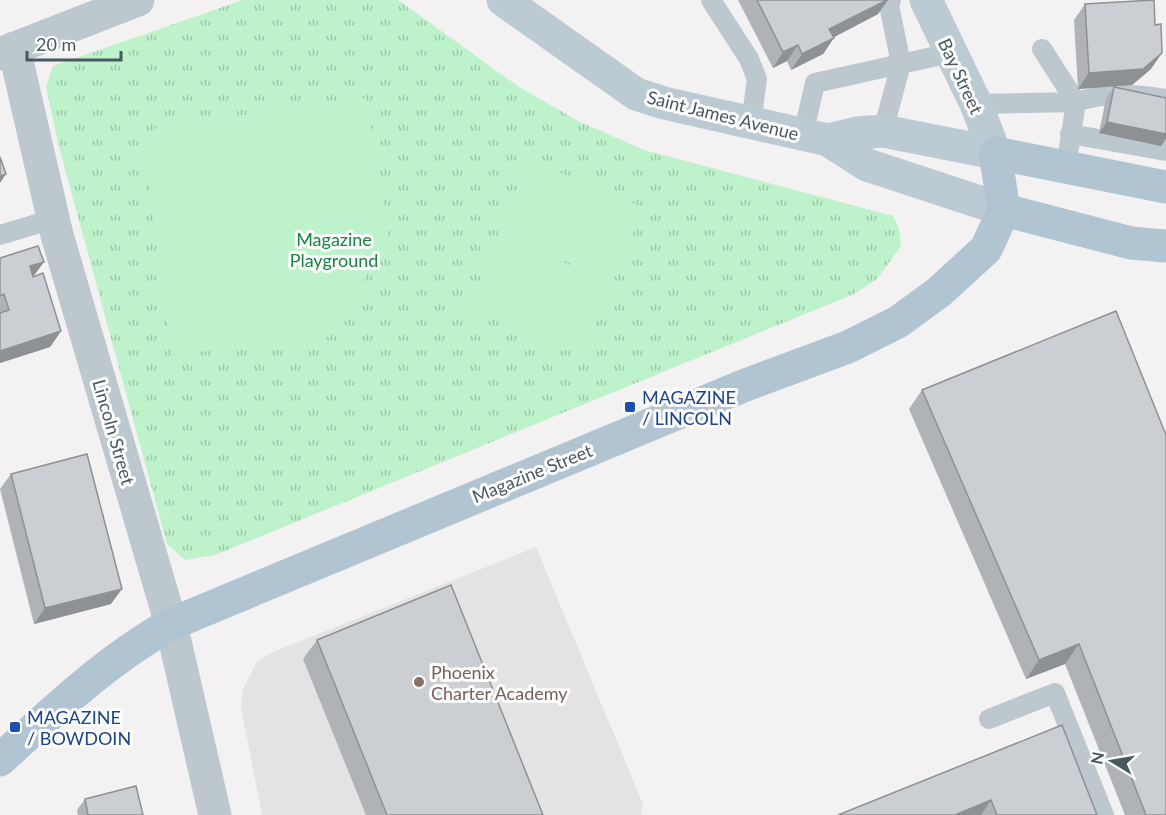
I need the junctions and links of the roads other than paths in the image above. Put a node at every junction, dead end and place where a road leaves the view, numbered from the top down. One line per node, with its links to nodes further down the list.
1 (138, 0): 7 (street)
2 (503, 0): 13 (main road, Saint James Avenue)
3 (711, 0): 13 (lane)
4 (926, 0): 8 (main road, Bay Street)
5 (889, 2): 9 (lane)
6 (1042, 49): 11 (lane)
7 (7, 51): 22 (street, Lincoln Street)
8 (950, 53): 9 (lane); 12 (main road, Bay Street)
9 (901, 64): 14 (lane); 16 (lane)
10 (1166, 99): 11 (lane)
11 (1076, 102): 12 (lane); 15 (lane)
12 (976, 104): 18 (main road, Bay Street)
13 (751, 123): 16 (main road, Saint James Avenue)
14 (883, 131): 16 (main road, Saint James Avenue); 18 (main road, Saint James Avenue)
15 (1070, 134): 17 (lane); 19 (lane)
16 (815, 138): 21 (main road, Saint James Avenue)
17 (1166, 151)
18 (995, 153): 19 (main road, Saint James Avenue); 21 (main road)
19 (1066, 167): 20 (main road, Saint James Avenue)
20 (1166, 187)
21 (1004, 210): 24 (main road, Saint James Avenue); 25 (main road, Magazine Street)
22 (53, 219): 23 (lane); 25 (street, Lincoln Street)
23 (0, 235)
24 (1166, 246)
25 (171, 624): 27 (main road, Magazine Street); 28 (street, Lincoln Street)
26 (989, 719): 29 (lane)
27 (0, 760)
28 (215, 815)
29 (1104, 815)

